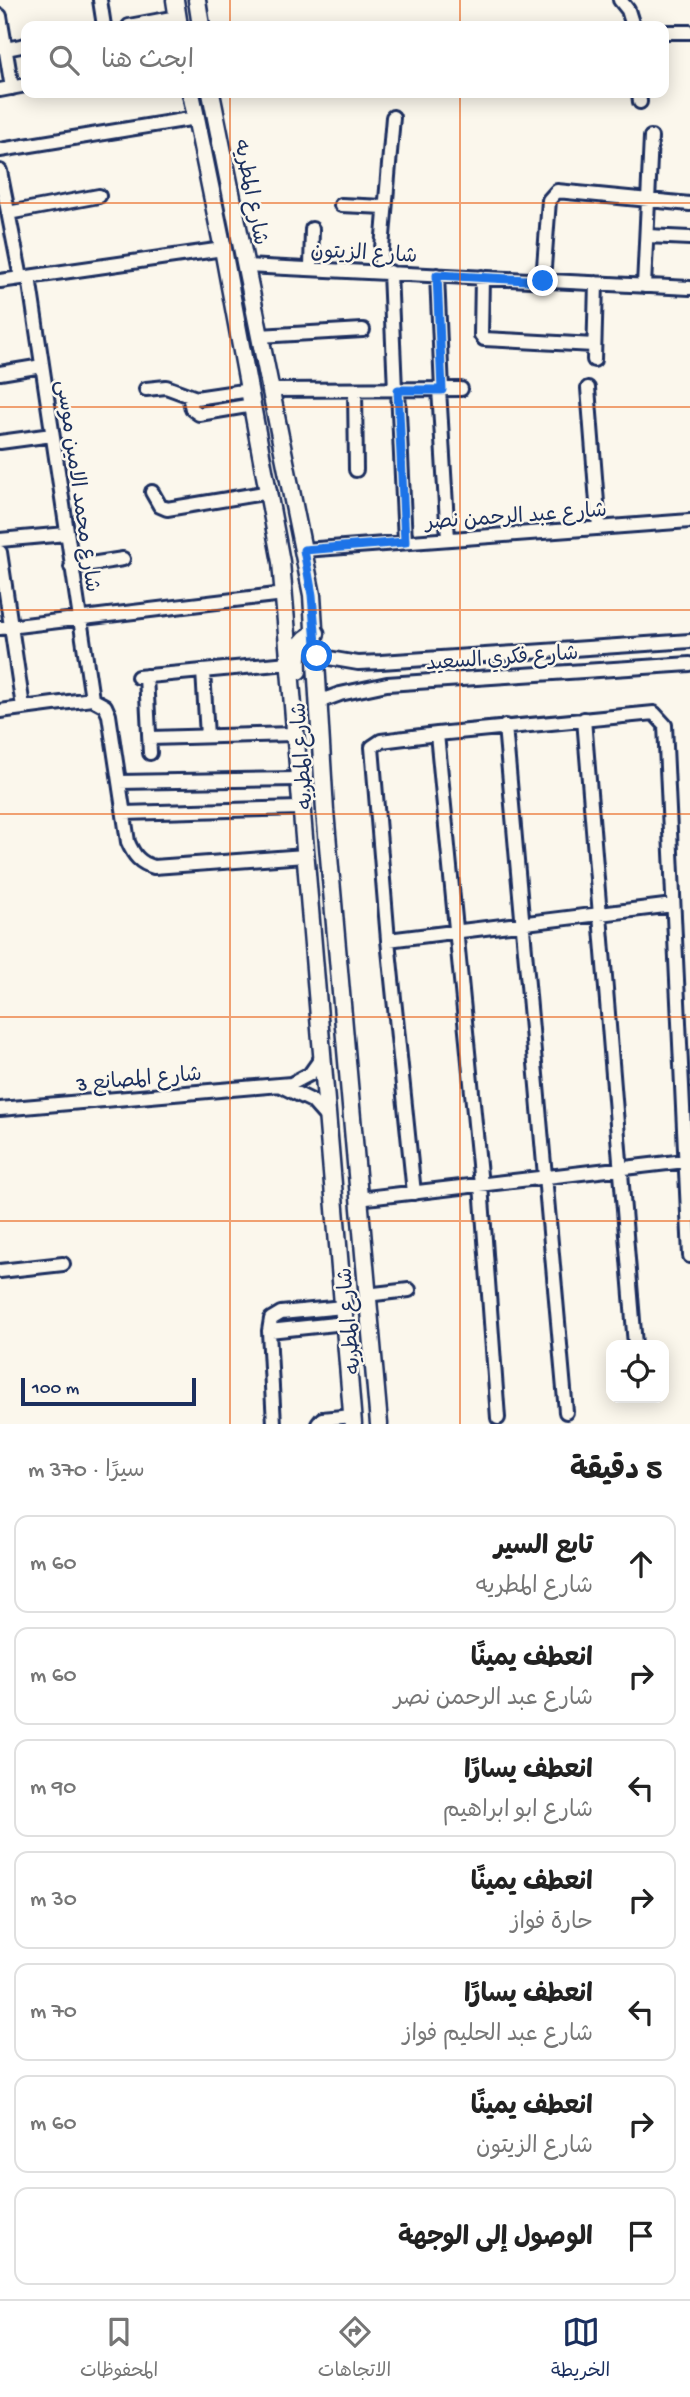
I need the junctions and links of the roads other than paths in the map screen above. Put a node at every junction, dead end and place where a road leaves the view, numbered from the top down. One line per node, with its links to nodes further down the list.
1 (100, 0): 6 (street)
2 (175, 0): 7 (main road)
3 (197, 0): 8 (main road)
4 (620, 0): 9 (street)
5 (0, 16): 13 (street)
6 (103, 21)
7 (178, 21)
8 (200, 21)
9 (631, 21)
10 (669, 32): 11 (street)
11 (690, 32)
12 (21, 46): 13 (street)
13 (6, 49): 14 (street)
14 (6, 89)
15 (192, 98): 18 (main road, شارع المطريه)
16 (212, 98): 32 (main road, شارع المطريه)
17 (393, 117): 26 (street)
18 (196, 118): 20 (street); 31 (main road, شارع المطريه)
19 (651, 137): 23 (street)
20 (0, 150)
21 (0, 171): 27 (street, شارع محمد الامين موسى)
22 (99, 196): 27 (street)
23 (648, 200): 24 (street); 29 (street); 39 (street)
24 (690, 204)
25 (341, 205): 26 (street)
26 (385, 207): 34 (street)
27 (8, 214): 37 (street, شارع محمد الامين موسى)
28 (313, 229): 33 (street)
29 (647, 236): 30 (street); 41 (street)
30 (690, 238)
31 (223, 249): 37 (street); 56 (main road, شارع المطريه)
32 (245, 266): 33 (street, شارع الزيتون); 44 (main road, شارع المطريه)
33 (311, 268): 34 (street, شارع الزيتون)
34 (385, 272): 35 (street, شارع الزيتون); 54 (street)
35 (437, 275): 36 (street, شارع الزيتون); 55 (street)
36 (482, 277): 39 (street, شارع الزيتون); 45 (street)
37 (25, 278): 38 (street); 47 (street, شارع محمد الامين موسى)
38 (0, 281)
39 (543, 281): 40 (street, شارع الزيتون)
40 (596, 283): 41 (street, شارع الزيتون); 45 (street)
41 (644, 286): 42 (street, شارع الزيتون)
42 (690, 288)
43 (363, 330): 44 (street)
44 (259, 336): 52 (main road, شارع المطريه)
45 (594, 345): 46 (street)
46 (594, 360)
47 (42, 366): 48 (street); 57 (street, شارع محمد الامين موسى)
48 (0, 373)
49 (588, 388): 63 (street)
50 (461, 389): 55 (street)
51 (146, 390): 56 (street)
52 (269, 390): 53 (street); 68 (main road, شارع المطريه)
53 (355, 390): 54 (street); 59 (street)
54 (396, 390): 55 (street); 67 (street)
55 (440, 390): 65 (street)
56 (252, 397): 61 (main road, شارع المطريه)
57 (52, 435): 58 (street); 64 (street, شارع محمد الامين موسى)
58 (0, 442)
59 (356, 470)
60 (152, 492): 61 (street)
61 (270, 492): 73 (main road, شارع المطريه)
62 (690, 521): 63 (street, شارع عبد الرحمن نصر)
63 (599, 528): 65 (street, شارع عبد الرحمن نصر)
64 (66, 534): 66 (street); 71 (street, شارع محمد الامين موسى)
65 (448, 539): 67 (street, شارع عبد الرحمن نصر)
66 (0, 540)
67 (405, 542): 68 (street, شارع عبد الرحمن نصر)
68 (304, 550): 72 (main road, شارع المطريه)
69 (0, 552): 75 (street)
70 (123, 559): 71 (street)
71 (71, 567): 74 (street, شارع محمد الامين موسى)
72 (312, 595): 73 (main road); 76 (main road, شارع المطريه)
73 (284, 596): 74 (street); 79 (main road, شارع المطريه)
74 (78, 619): 75 (street); 83 (street, شارع محمد الامين موسى)
75 (5, 628): 85 (street)
76 (316, 633): 78 (main road, شارع المطريه); 82 (main road)
77 (690, 641): 78 (street, شارع فكري السعيد)
78 (317, 656): 84 (main road, شارع المطريه)
79 (288, 663): 81 (street); 82 (main road, شارع المطريه)
80 (690, 664): 84 (street, شارع فكري السعيد)
81 (203, 671): 91 (street); 92 (street)
82 (290, 698): 89 (main road, شارع المطريه)
83 (92, 699): 85 (street); 95 (street)
84 (318, 702): 113 (main road, شارع المطريه)
85 (23, 707): 86 (street)
86 (0, 710)
87 (584, 719): 88 (street); 99 (street); 100 (street)
88 (505, 726): 90 (street); 101 (street)
89 (293, 734): 91 (street); 94 (main road, شارع المطريه)
90 (437, 734): 102 (street); 103 (street)
91 (207, 736): 92 (street)
92 (150, 738): 93 (street)
93 (150, 753)
94 (298, 779): 95 (street); 96 (main road, شارع المطريه)
95 (119, 782): 97 (street)
96 (300, 808): 97 (street); 98 (main road, شارع المطريه)
97 (124, 813): 98 (street)
98 (305, 856): 104 (main road, شارع المطريه)
99 (673, 905): 100 (street); 108 (street)
100 (598, 914): 101 (street); 109 (street)
101 (523, 923): 102 (street); 110 (street)
102 (456, 932): 103 (street); 111 (street)
103 (388, 940): 112 (street)
104 (322, 1057): 105 (street, شارع المصانع 3); 107 (main road, شارع المطريه)
105 (281, 1085): 106 (street, شارع المصانع 3); 107 (street)
106 (0, 1109)
107 (327, 1118): 119 (main road, شارع المطريه)
108 (687, 1167): 109 (street); 114 (street)
109 (620, 1169): 110 (street); 120 (street)
110 (547, 1177): 111 (street); 121 (street)
111 (481, 1185): 112 (street); 122 (street)
112 (414, 1193): 113 (street)
113 (358, 1199): 118 (main road, شارع المطريه)
114 (690, 1256)
115 (63, 1264): 116 (street)
116 (0, 1271)
117 (409, 1290): 118 (street)
118 (366, 1295): 126 (main road, شارع المطريه)
119 (344, 1315): 123 (main road, شارع المطريه); 124 (street)
120 (635, 1340)
121 (566, 1412)
122 (498, 1418)
123 (353, 1420): 125 (street)
124 (274, 1424)
125 (318, 1424)
126 (379, 1424)

